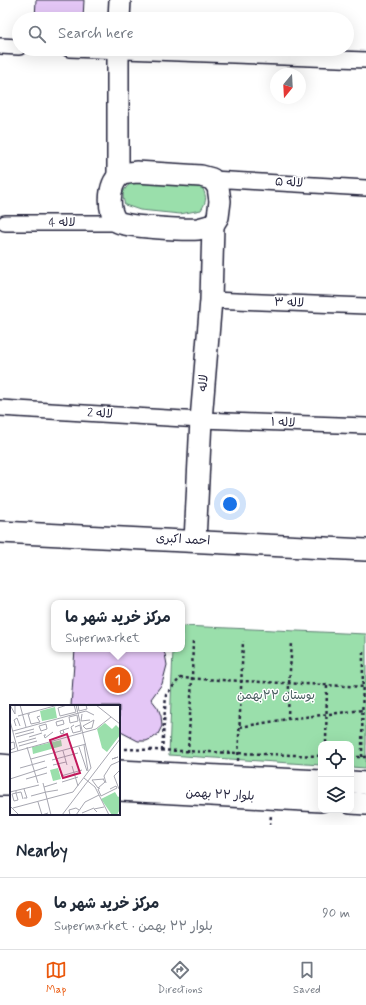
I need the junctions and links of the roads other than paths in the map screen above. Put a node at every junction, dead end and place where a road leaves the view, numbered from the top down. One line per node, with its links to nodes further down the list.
1 (120, 0): 2 (street)
2 (119, 12)
3 (0, 46): 4 (street)
4 (12, 47)
5 (118, 56): 8 (street)
6 (267, 56): 7 (street)
7 (366, 60)
8 (118, 177): 9 (street); 12 (street)
9 (212, 179): 10 (street, لاله ۵); 13 (street, لاله)
10 (366, 188)
11 (5, 223): 12 (street, لاله 4)
12 (119, 223): 13 (street)
13 (213, 225): 14 (street, لاله)
14 (211, 300): 15 (street, لاله ۳); 17 (street, لاله)
15 (366, 306)
16 (0, 408): 17 (street, لاله 2)
17 (201, 420): 18 (street, لاله ۱); 20 (street, لاله)
18 (366, 426)
19 (0, 532): 20 (street, احمد اکبری)
20 (195, 541): 21 (street, احمد اکبری)
21 (366, 550)
22 (0, 765): 23 (street)
23 (10, 766)
24 (120, 771): 25 (street, بلوار ۲۲ بهمن)
25 (318, 781)
26 (354, 782): 27 (street)
27 (366, 783)
28 (120, 790): 29 (street, بلوار ۲۲ بهمن)
29 (318, 801)
30 (354, 803): 31 (street)
31 (366, 804)

